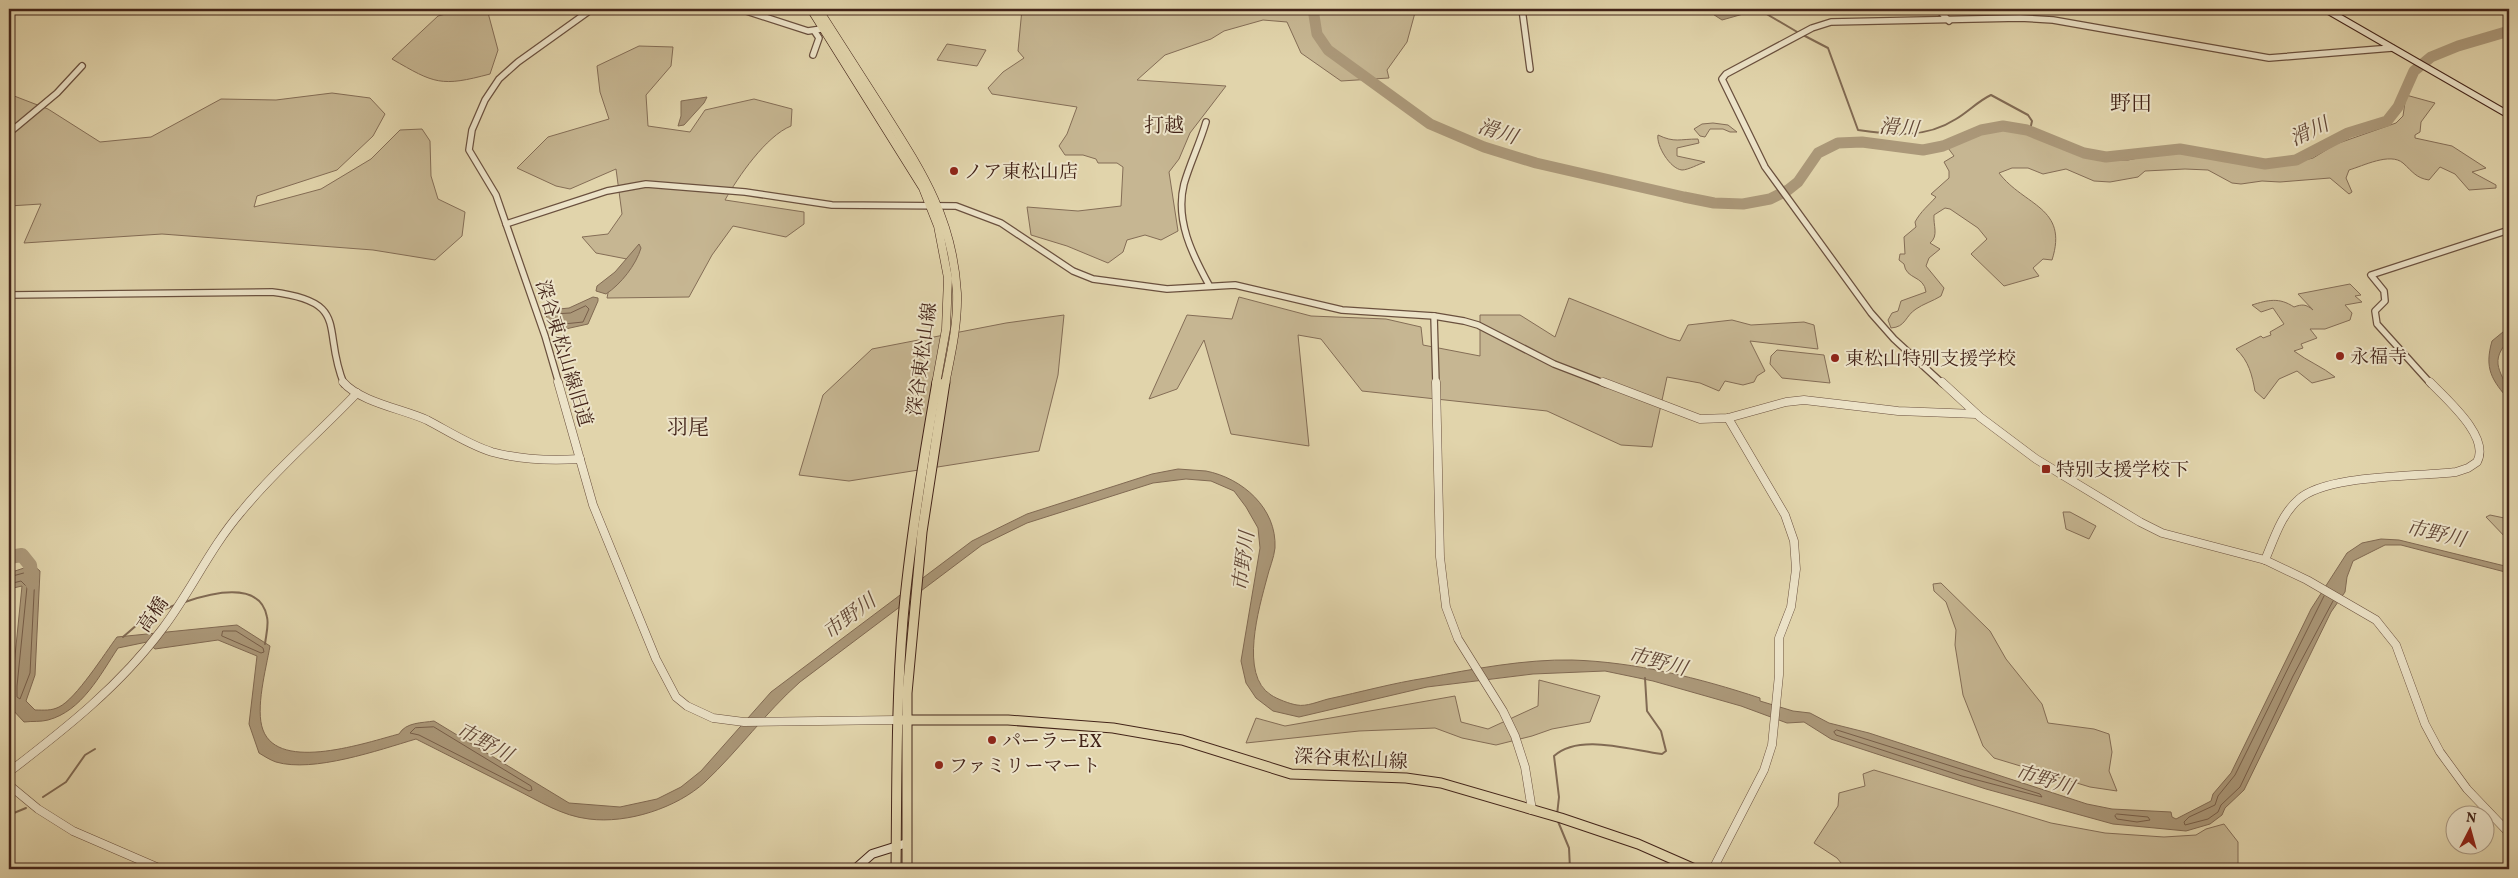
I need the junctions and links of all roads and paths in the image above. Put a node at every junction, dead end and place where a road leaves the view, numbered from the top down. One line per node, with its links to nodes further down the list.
1 (592, 9): 19 (street, 深谷東松山線旧道)
2 (740, 9): 10 (street)
3 (811, 9): 9 (main road, 深谷東松山線)
4 (818, 9): 9 (main road, 深谷東松山線)
5 (1522, 9): 14 (street)
6 (1938, 9): 8 (street)
7 (2325, 9): 11 (main road)
8 (1949, 21): 11 (street); 25 (street)
9 (827, 29): 10 (street); 18 (main road, 深谷東松山線)
10 (815, 32): 12 (street)
11 (2392, 48): 15 (main road)
12 (813, 55)
13 (82, 66): 17 (street)
14 (1530, 69)
15 (2509, 115)
16 (1206, 122): 21 (street)
17 (9, 133)
18 (934, 206): 19 (street); 21 (street); 29 (main road, 深谷東松山線); 29 (main road, 深谷東松山線)
19 (506, 224): 27 (street, 深谷東松山線旧道)
20 (2509, 230): 28 (street)
21 (1208, 285): 23 (street)
22 (9, 294): 24 (street)
23 (1434, 316): 26 (street); 32 (street)
24 (357, 393): 27 (street); 30 (street, 高橋)
25 (1976, 414): 26 (street); 28 (street)
26 (1728, 418): 41 (street)
27 (580, 459): 29 (street, 深谷東松山線旧道)
28 (2265, 560): 33 (street)
29 (901, 720): 32 (main road, 深谷東松山線); 34 (main road); 35 (main road)
30 (9, 772)
31 (9, 784): 36 (street)
32 (1532, 810): 40 (main road, 深谷東松山線)
33 (2509, 833)
34 (907, 843): 35 (main road); 39 (main road)
35 (895, 845): 37 (main road); 38 (main road)
36 (161, 869)
37 (855, 869)
38 (896, 869)
39 (907, 869)
40 (1695, 869)
41 (1713, 869)

